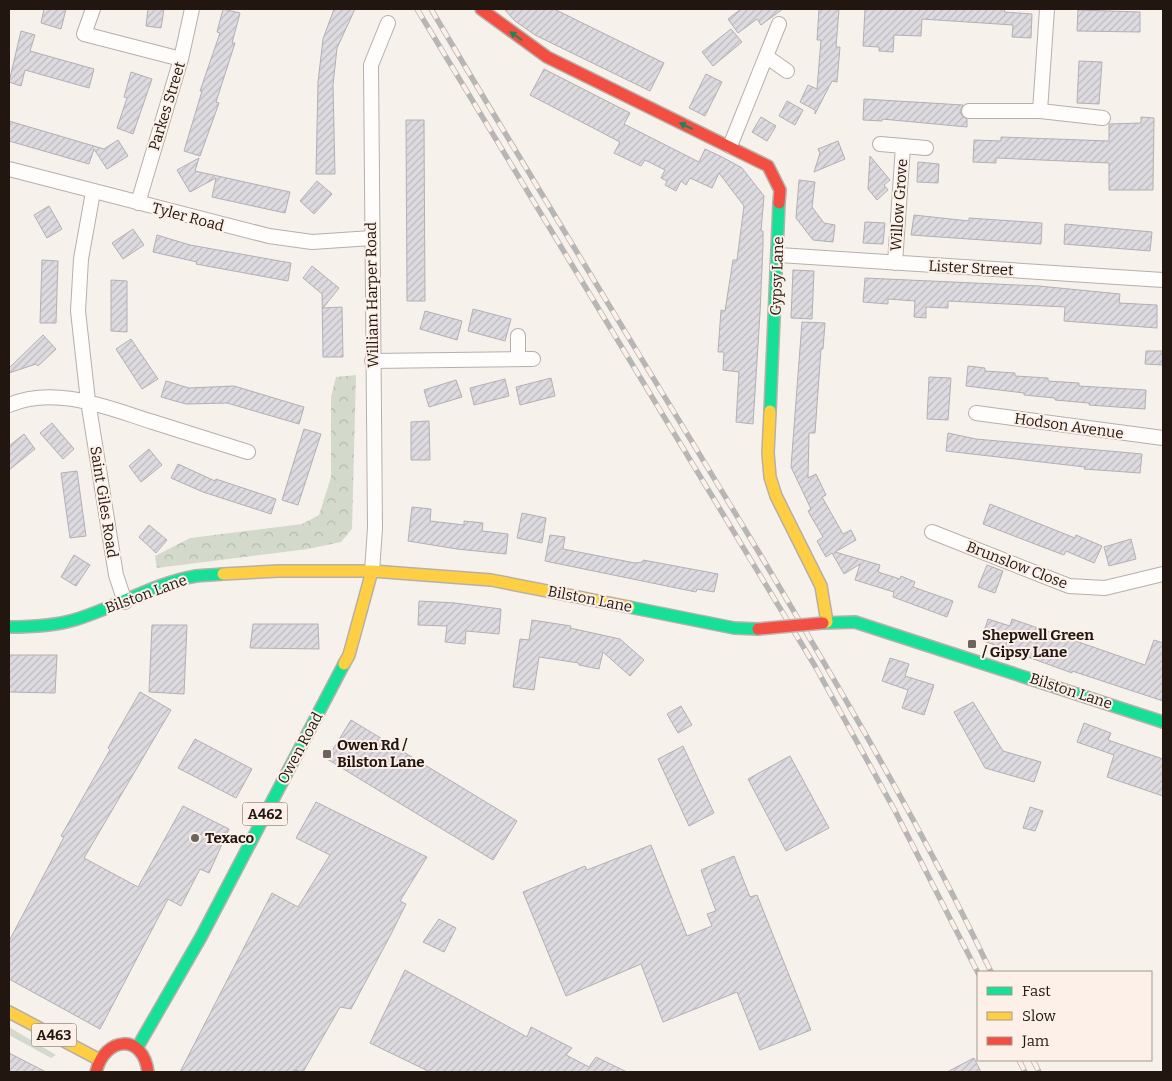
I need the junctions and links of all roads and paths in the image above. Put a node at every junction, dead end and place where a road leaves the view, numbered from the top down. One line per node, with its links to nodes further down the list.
1 (93, 9): 8 (street)
2 (192, 9): 8 (street, Parkes Street)
3 (1047, 9): 11 (street)
4 (483, 12): 14 (main road, Gypsy Lane, one-way to 4)
5 (388, 23): 20 (street, William Harper Road)
6 (779, 24): 7 (street)
7 (767, 57): 9 (street); 14 (street)
8 (182, 59): 19 (street, Parkes Street)
9 (787, 71)
10 (969, 111): 11 (street)
11 (1040, 111): 12 (street)
12 (1104, 118)
13 (880, 144): 15 (street, Willow Grove)
14 (730, 146): 21 (main road, Gypsy Lane)
15 (903, 146): 16 (street, Willow Grove); 22 (street, Willow Grove)
16 (926, 148)
17 (9, 169): 18 (street, Tyler Road)
18 (93, 192): 19 (street, Tyler Road); 28 (street, Saint Giles Road)
19 (138, 203): 20 (street, Tyler Road)
20 (372, 238): 27 (street, William Harper Road)
21 (779, 255): 22 (street, Lister Street); 37 (main road, Gypsy Lane)
22 (895, 263): 23 (street, Lister Street)
23 (1163, 280)
24 (518, 336): 25 (street)
25 (518, 359): 26 (street); 27 (street)
26 (532, 359)
27 (372, 361): 34 (street, William Harper Road)
28 (88, 401): 29 (street); 32 (street); 36 (street, Saint Giles Road)
29 (9, 405)
30 (976, 413): 31 (street, Hodson Avenue)
31 (1163, 438)
32 (248, 452)
33 (932, 532): 35 (street, Brunslow Close)
34 (372, 571): 36 (main road, Bilston Lane); 37 (main road, Bilston Lane, bridge); 41 (main road, Owen Road / A462)
35 (1163, 574)
36 (124, 602): 38 (main road, Bilston Lane)
37 (825, 622): 39 (main road, Bilston Lane)
38 (9, 627)
39 (1163, 722)
40 (9, 1012): 42 (main road, A463)
41 (137, 1048): 42 (main road); 44 (main road)
42 (98, 1059): 43 (main road)
43 (96, 1072)
44 (148, 1072)

